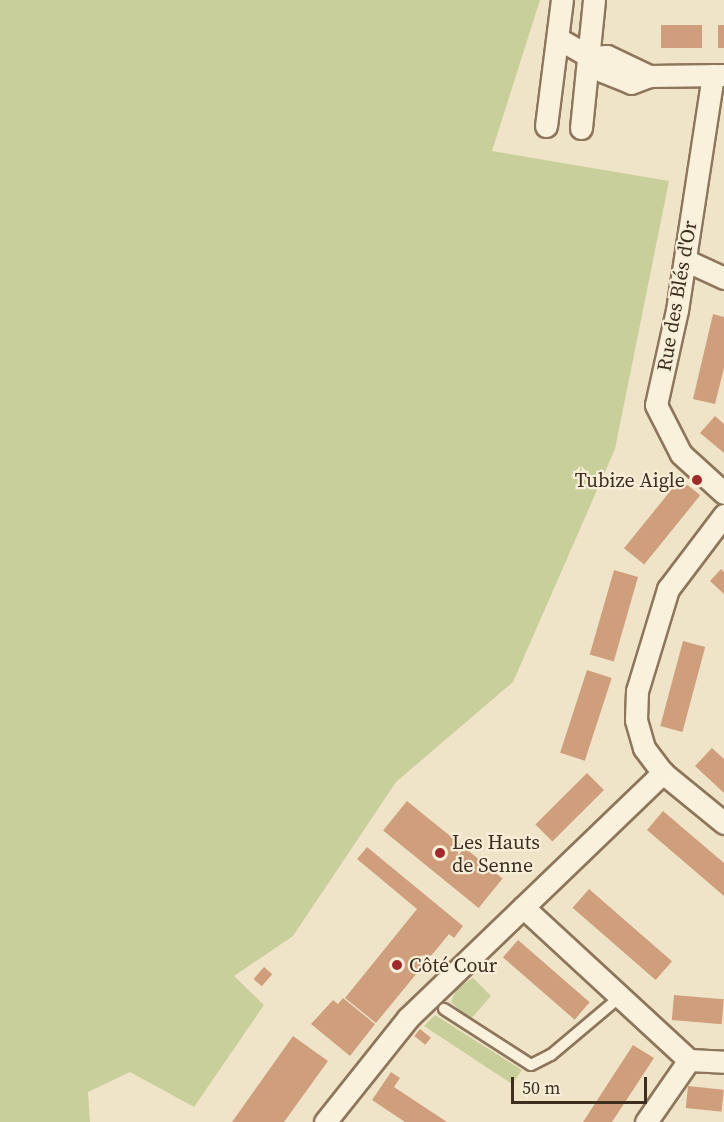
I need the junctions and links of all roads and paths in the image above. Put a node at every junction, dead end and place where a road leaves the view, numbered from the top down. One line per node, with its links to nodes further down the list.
1 (562, 0): 3 (street)
2 (594, 0): 4 (street)
3 (559, 39): 4 (street); 6 (street)
4 (590, 57): 5 (street); 7 (street)
5 (718, 75): 8 (street, Rue des Blés d'Or)
6 (546, 126)
7 (581, 128)
8 (685, 261): 9 (street); 10 (street, Rue des Blés d'Or)
9 (724, 278)
10 (724, 493)
11 (724, 515): 12 (street)
12 (663, 773): 13 (street); 14 (street)
13 (724, 823)
14 (523, 907): 15 (street); 19 (street)
15 (621, 996): 16 (lane); 17 (street)
16 (444, 1009)
17 (689, 1060): 18 (street); 20 (street)
18 (724, 1062)
19 (325, 1122)
20 (646, 1122)

